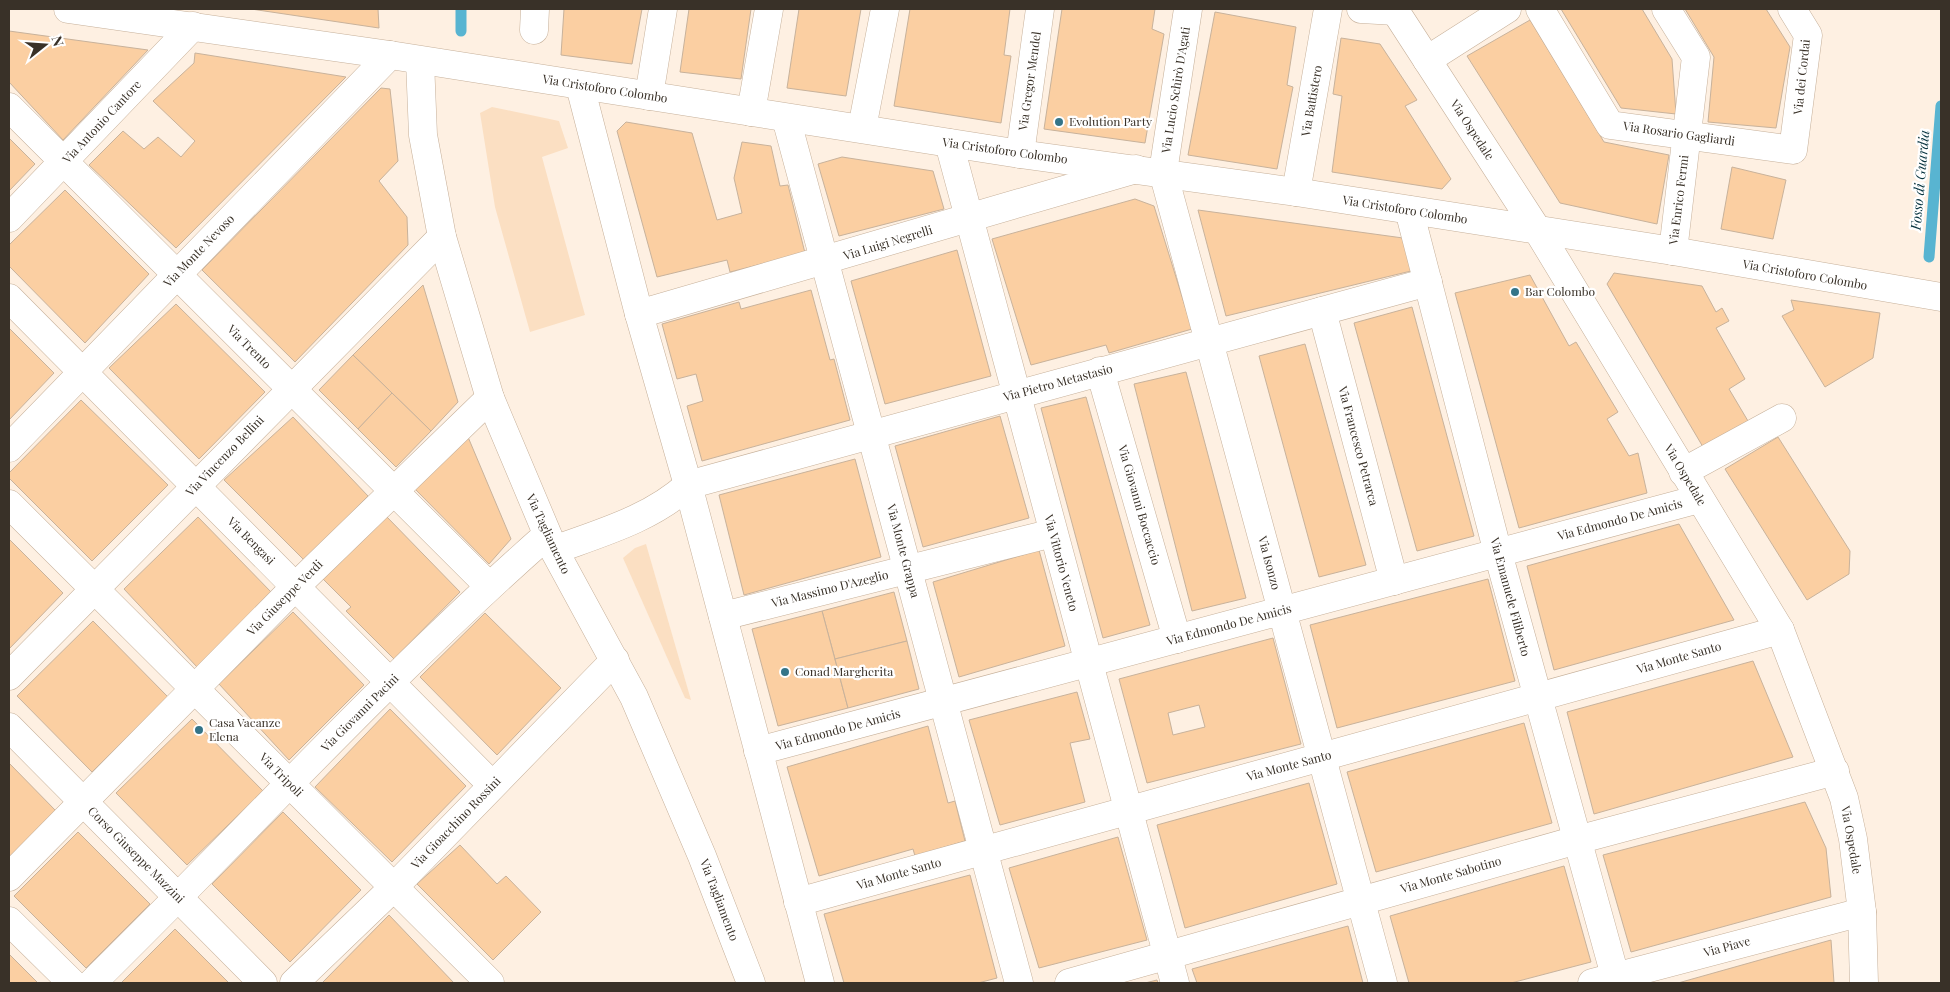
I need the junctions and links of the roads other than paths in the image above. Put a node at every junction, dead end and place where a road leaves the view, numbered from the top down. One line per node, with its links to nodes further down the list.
1 (68, 9): 14 (street, Via Cristoforo Colombo)
2 (662, 9): 19 (street)
3 (769, 9): 21 (street)
4 (885, 9): 23 (street)
5 (1040, 9): 27 (street, Via Gregor Mendel)
6 (1188, 9): 30 (street, Via Lucio Schirò D'Agati)
7 (1328, 9): 31 (street, Via Battistero)
8 (1361, 9): 13 (street)
9 (1507, 9): 16 (street)
10 (1540, 9): 24 (street, Via Rosario Gagliardi)
11 (1666, 9): 24 (street, Via Enrico Fermi)
12 (1792, 9): 26 (street, Via dei Cordai)
13 (1395, 10): 16 (street, Via Ospedale)
14 (193, 26): 15 (street, Via Cristoforo Colombo); 28 (street, Via Antonio Cantore)
15 (390, 55): 17 (street, Via Cristoforo Colombo); 39 (street, Via Monte Nevoso)
16 (1427, 60): 35 (street, Via Ospedale)
17 (420, 61): 18 (street, Via Cristoforo Colombo); 36 (street, Via Tagliamento)
18 (580, 86): 19 (street, Via Cristoforo Colombo); 44 (street)
19 (649, 96): 21 (street, Via Cristoforo Colombo)
20 (9, 107): 28 (street, Via Trento)
21 (751, 112): 22 (street, Via Cristoforo Colombo)
22 (786, 118): 23 (street, Via Cristoforo Colombo); 38 (street, Via Monte Grappa)
23 (862, 128): 25 (street, Via Cristoforo Colombo)
24 (1687, 135): 26 (street, Via Rosario Gagliardi); 37 (street, Via Enrico Fermi)
25 (949, 143): 27 (street, Via Cristoforo Colombo); 34 (street, Via Vittorio Veneto)
26 (1793, 150)
27 (1020, 154): 29 (street, Via Cristoforo Colombo)
28 (65, 162): 33 (street, Via Antonio Cantore); 39 (street, Via Trento)
29 (1136, 169): 30 (street, Via Cristoforo Colombo); 34 (street, Via Luigi Negrelli)
30 (1163, 172): 31 (street, Via Cristoforo Colombo); 45 (street, Via Isonzo)
31 (1296, 192): 32 (street, Via Cristoforo Colombo)
32 (1409, 210): 35 (street, Via Cristoforo Colombo); 40 (street, Via Emanuele Filiberto)
33 (9, 218)
34 (968, 218): 38 (street, Via Luigi Negrelli); 49 (street, Via Vittorio Veneto)
35 (1538, 231): 37 (street, Via Cristoforo Colombo); 54 (street, Via Ospedale)
36 (442, 237): 48 (street, Via Vincenzo Bellini); 50 (street, Via Tagliamento)
37 (1673, 252): 41 (street, Via Cristoforo Colombo)
38 (825, 261): 44 (street, Via Luigi Negrelli); 52 (street, Via Monte Grappa)
39 (176, 274): 46 (street, Via Monte Nevoso); 48 (street, Via Trento)
40 (1428, 282): 43 (street, Via Pietro Metastasio); 62 (street, Via Emanuele Filiberto)
41 (1941, 297)
42 (9, 298): 46 (street, Via Bengasi)
43 (1322, 310): 45 (street, Via Pietro Metastasio); 64 (street, Via Francesco Petrarca)
44 (639, 314): 56 (street)
45 (1209, 341): 47 (street, Via Pietro Metastasio); 68 (street, Via Isonzo)
46 (83, 371): 53 (street, Via Monte Nevoso); 55 (street, Via Bengasi)
47 (1100, 371): 49 (street, Via Pietro Metastasio); 71 (street, Via Giovanni Boccaccio)
48 (291, 389): 55 (street, Via Vincenzo Bellini); 57 (street, Via Trento)
49 (1016, 394): 52 (street, Via Pietro Metastasio); 60 (street, Via Vittorio Veneto)
50 (490, 398): 57 (street, Via Giuseppe Verdi); 61 (street, Via Tagliamento)
51 (1782, 418): 54 (street)
52 (871, 434): 56 (street, Via Pietro Metastasio); 63 (street, Via Monte Grappa)
53 (9, 448)
54 (1683, 472): 58 (street, Via Ospedale)
55 (196, 485): 65 (street, Via Bengasi); 67 (street, Via Vincenzo Bellini)
56 (688, 485): 61 (street); 69 (street)
57 (393, 490): 65 (street, Via Giuseppe Verdi); 66 (street, Via Trento)
58 (1699, 499): 62 (street, Via Edmondo De Amicis); 70 (street, Via Ospedale)
59 (9, 504): 67 (street, Via Tripoli)
60 (1053, 533): 63 (street, Via Massimo D'Azeglio); 73 (street, Via Vittorio Veneto)
61 (550, 543): 66 (street, Via Giovanni Pacini); 72 (street, Via Tagliamento)
62 (1498, 553): 64 (street, Via Edmondo De Amicis); 77 (street, Via Emanuele Filiberto)
63 (908, 570): 69 (street, Via Massimo D'Azeglio); 78 (street, Via Monte Grappa)
64 (1394, 581): 68 (street, Via Edmondo De Amicis)
65 (296, 586): 75 (street, Via Bengasi); 76 (street, Via Giuseppe Verdi)
66 (489, 586): 75 (street, Via Giovanni Pacini)
67 (94, 590): 74 (street, Via Vincenzo Bellini); 76 (street, Via Tripoli)
68 (1282, 611): 71 (street, Via Edmondo De Amicis); 81 (street, Via Isonzo)
69 (722, 616): 80 (street)
70 (1780, 630): 77 (street, Via Monte Santo); 82 (street, Via Ospedale)
71 (1178, 639): 73 (street, Via Edmondo De Amicis)
72 (615, 660): 84 (street, Via Gioacchino Rossini); 103 (street, Via Tagliamento)
73 (1089, 663): 78 (street, Via Edmondo De Amicis); 86 (street, Via Vittorio Veneto)
74 (9, 676)
75 (390, 682): 83 (street, Via Giovanni Pacini); 84 (street, Via Bengasi)
76 (195, 690): 83 (street, Via Tripoli); 85 (street, Via Giuseppe Verdi)
77 (1538, 698): 81 (street, Via Monte Santo); 87 (street, Via Emanuele Filiberto)
78 (943, 702): 80 (street, Via Edmondo De Amicis); 88 (street, Via Monte Grappa)
79 (9, 727): 85 (street, Corso Giuseppe Mazzini)
80 (758, 751): 93 (street)
81 (1322, 757): 86 (street, Via Monte Santo); 92 (street, Via Isonzo)
82 (1835, 771): 87 (street, Via Monte Sabotino); 94 (street, Via Ospedale)
83 (290, 784): 90 (street, Via Tripoli); 91 (street, Via Giovanni Pacini)
84 (492, 785): 90 (street, Via Gioacchino Rossini)
85 (83, 802): 89 (street, Via Giuseppe Verdi); 91 (street, Corso Giuseppe Mazzini)
86 (1128, 811): 88 (street, Via Monte Santo); 96 (street, Via Vittorio Veneto)
87 (1577, 840): 92 (street, Via Monte Sabotino); 97 (street, Via Emanuele Filiberto)
88 (983, 851): 93 (street, Via Monte Santo); 105 (street, Via Monte Grappa)
89 (9, 877)
90 (394, 887): 101 (street, Via Gioacchino Rossini); 102 (street, Via Tripoli)
91 (180, 898): 99 (street, Via Giovanni Pacini); 100 (street, Corso Giuseppe Mazzini)
92 (1361, 901): 96 (street, Via Monte Sabotino); 108 (street, Via Isonzo)
93 (798, 902): 104 (street)
94 (1862, 912): 97 (street, Via Piave); 109 (street, Via Ospedale)
95 (9, 921): 98 (street)
96 (1167, 955): 106 (street, Via Monte Sabotino); 107 (street, Via Vittorio Veneto)
97 (1608, 981)
98 (72, 983)
99 (92, 983)
100 (263, 983)
101 (294, 983)
102 (490, 983)
103 (751, 983)
104 (820, 983)
105 (1019, 983)
106 (1069, 983)
107 (1175, 983)
108 (1383, 983)
109 (1864, 983)

